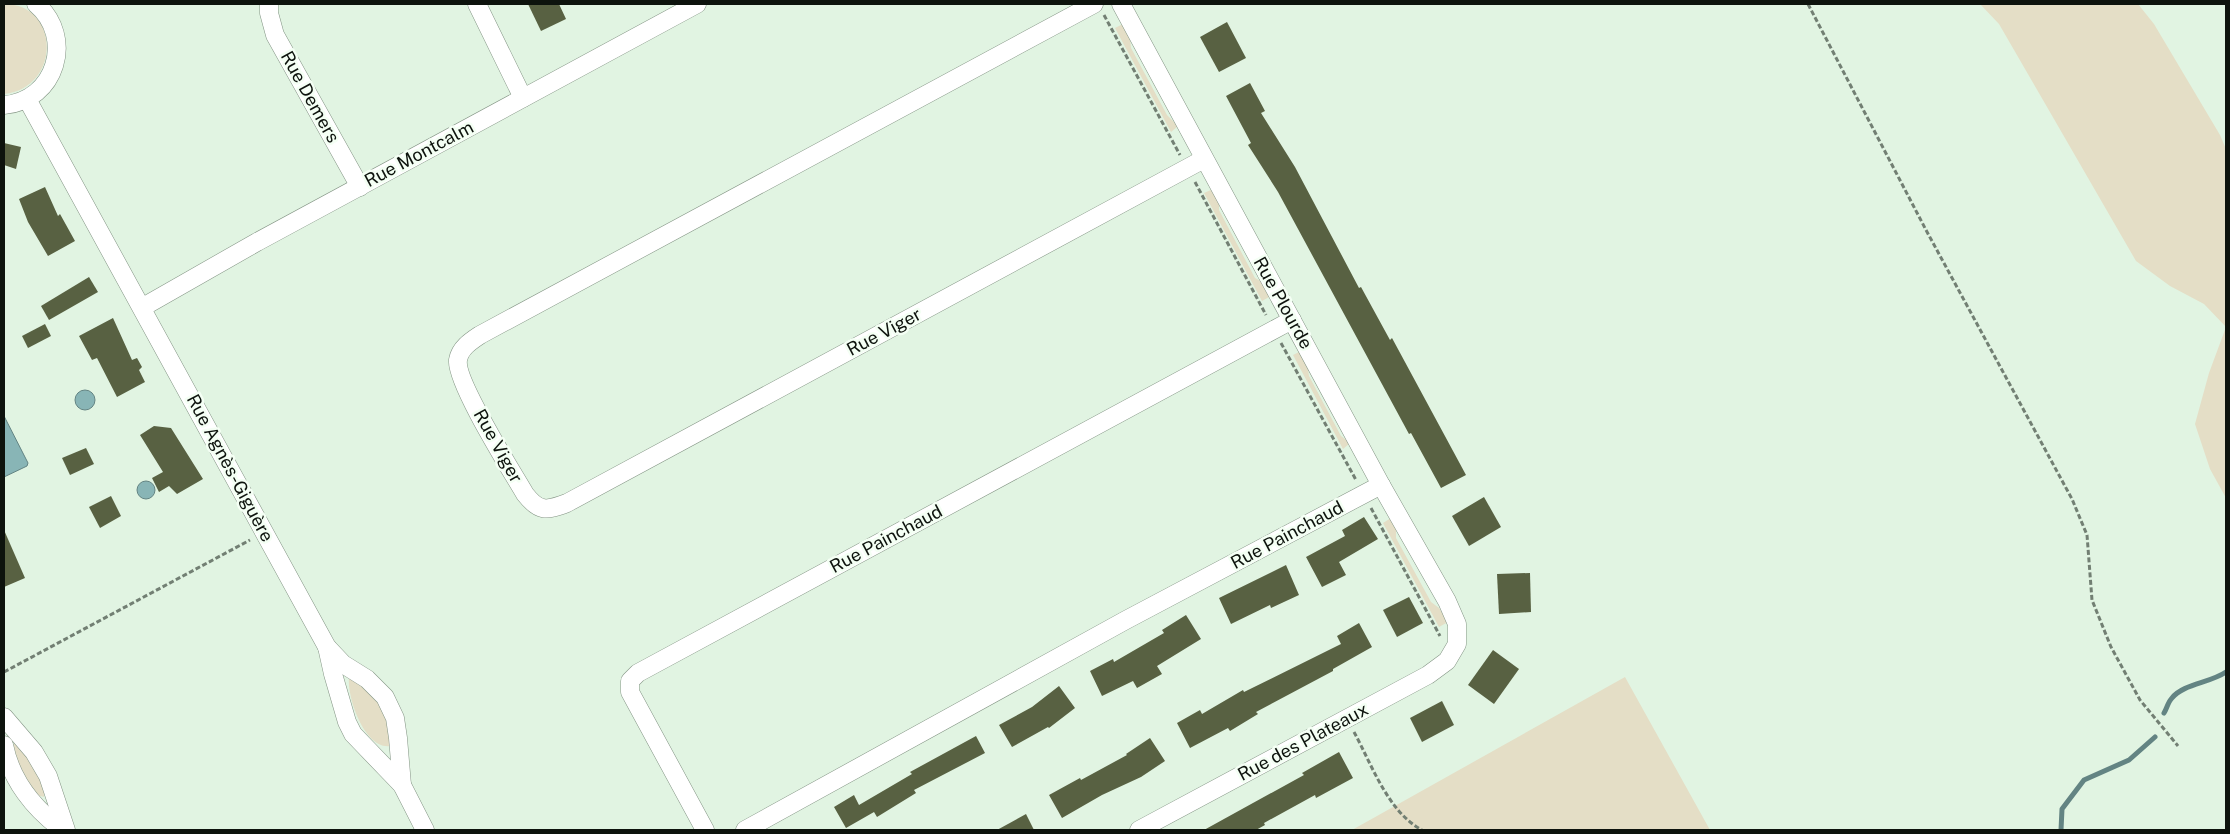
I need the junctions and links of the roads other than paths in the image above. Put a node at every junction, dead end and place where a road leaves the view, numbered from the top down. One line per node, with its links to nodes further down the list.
1 (36, 4): 7 (street)
2 (269, 4): 11 (street, Rue Demers)
3 (477, 4): 8 (street)
4 (697, 4): 8 (street, Rue Montcalm)
5 (1094, 4): 10 (street, Rue Viger)
6 (1121, 4): 10 (street, Rue Plourde)
7 (27, 98): 9 (street); 12 (street, Rue Agnès-Giguère)
8 (523, 98): 11 (street, Rue Montcalm)
9 (4, 105)
10 (1204, 159): 13 (street, Rue Plourde)
11 (360, 187): 12 (street, Rue Montcalm)
12 (142, 307): 16 (street, Rue Agnès-Giguère)
13 (1292, 320): 14 (street, Rue Plourde); 22 (street, Rue Painchaud)
14 (1381, 485): 15 (street, Rue Plourde); 23 (street, Rue Painchaud)
15 (1458, 644): 24 (street, Rue des Plateaux)
16 (327, 647): 19 (street); 19 (street, Rue Agnès-Giguère)
17 (4, 717): 20 (street)
18 (4, 745): 20 (street)
19 (402, 785): 21 (street, Rue Agnès-Giguère)
20 (64, 830)
21 (425, 830)
22 (705, 830)
23 (745, 830)
24 (1139, 830)

